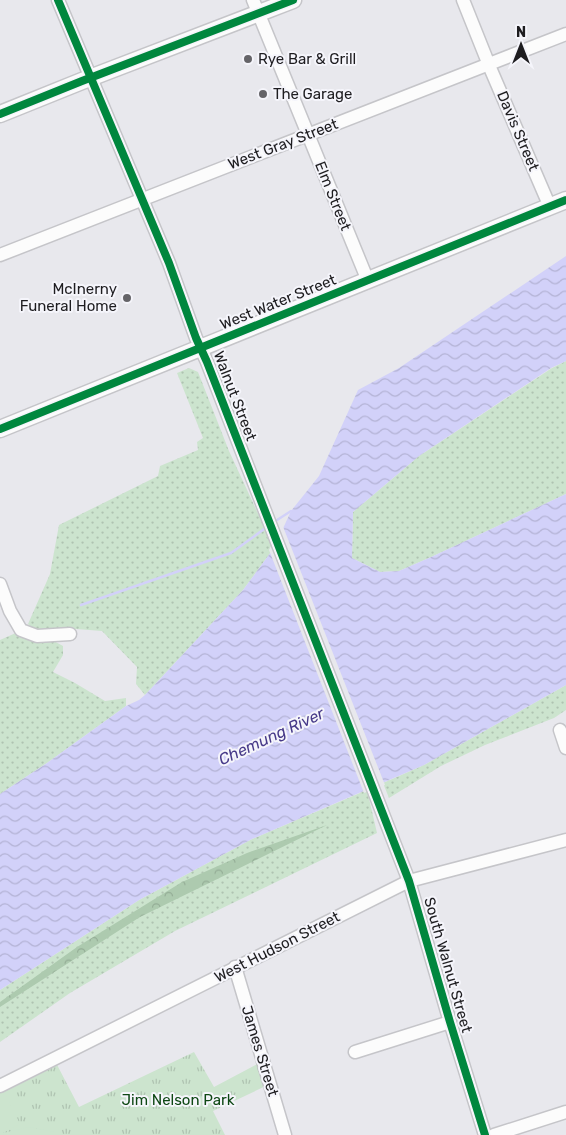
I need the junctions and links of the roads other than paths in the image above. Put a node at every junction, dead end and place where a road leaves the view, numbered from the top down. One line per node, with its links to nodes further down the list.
1 (58, 0): 7 (street, Walnut Street)
2 (293, 0): 4 (main road)
3 (463, 0): 6 (street, Davis Street)
4 (256, 7): 7 (main road); 9 (street, Elm Street)
5 (566, 34): 6 (street, West Gray Street)
6 (489, 64): 9 (street, West Gray Street); 12 (street, Davis Street)
7 (91, 78): 8 (main road); 10 (street, Walnut Street)
8 (0, 114)
9 (308, 134): 10 (street, West Gray Street); 14 (street, Elm Street)
10 (143, 199): 13 (street, West Gray Street); 15 (street, Walnut Street)
11 (566, 200): 12 (main road, West Water Street)
12 (550, 207): 14 (main road, West Water Street)
13 (0, 255)
14 (368, 281): 15 (main road, West Water Street)
15 (200, 347): 16 (main road, West Water Street); 21 (street, Walnut Street)
16 (0, 429)
17 (0, 584): 18 (street)
18 (70, 634)
19 (560, 730): 20 (street)
20 (566, 748)
21 (380, 804): 23 (street, South Walnut Street)
22 (566, 840): 23 (street, West Hudson Street)
23 (410, 881): 24 (street, West Hudson Street); 25 (street, South Walnut Street)
24 (235, 968): 27 (street, West Hudson Street); 29 (street, James Street)
25 (450, 1022): 26 (street); 30 (street, South Walnut Street)
26 (355, 1052)
27 (0, 1086)
28 (566, 1112): 31 (street)
29 (285, 1135)
30 (485, 1135)
31 (494, 1135)

